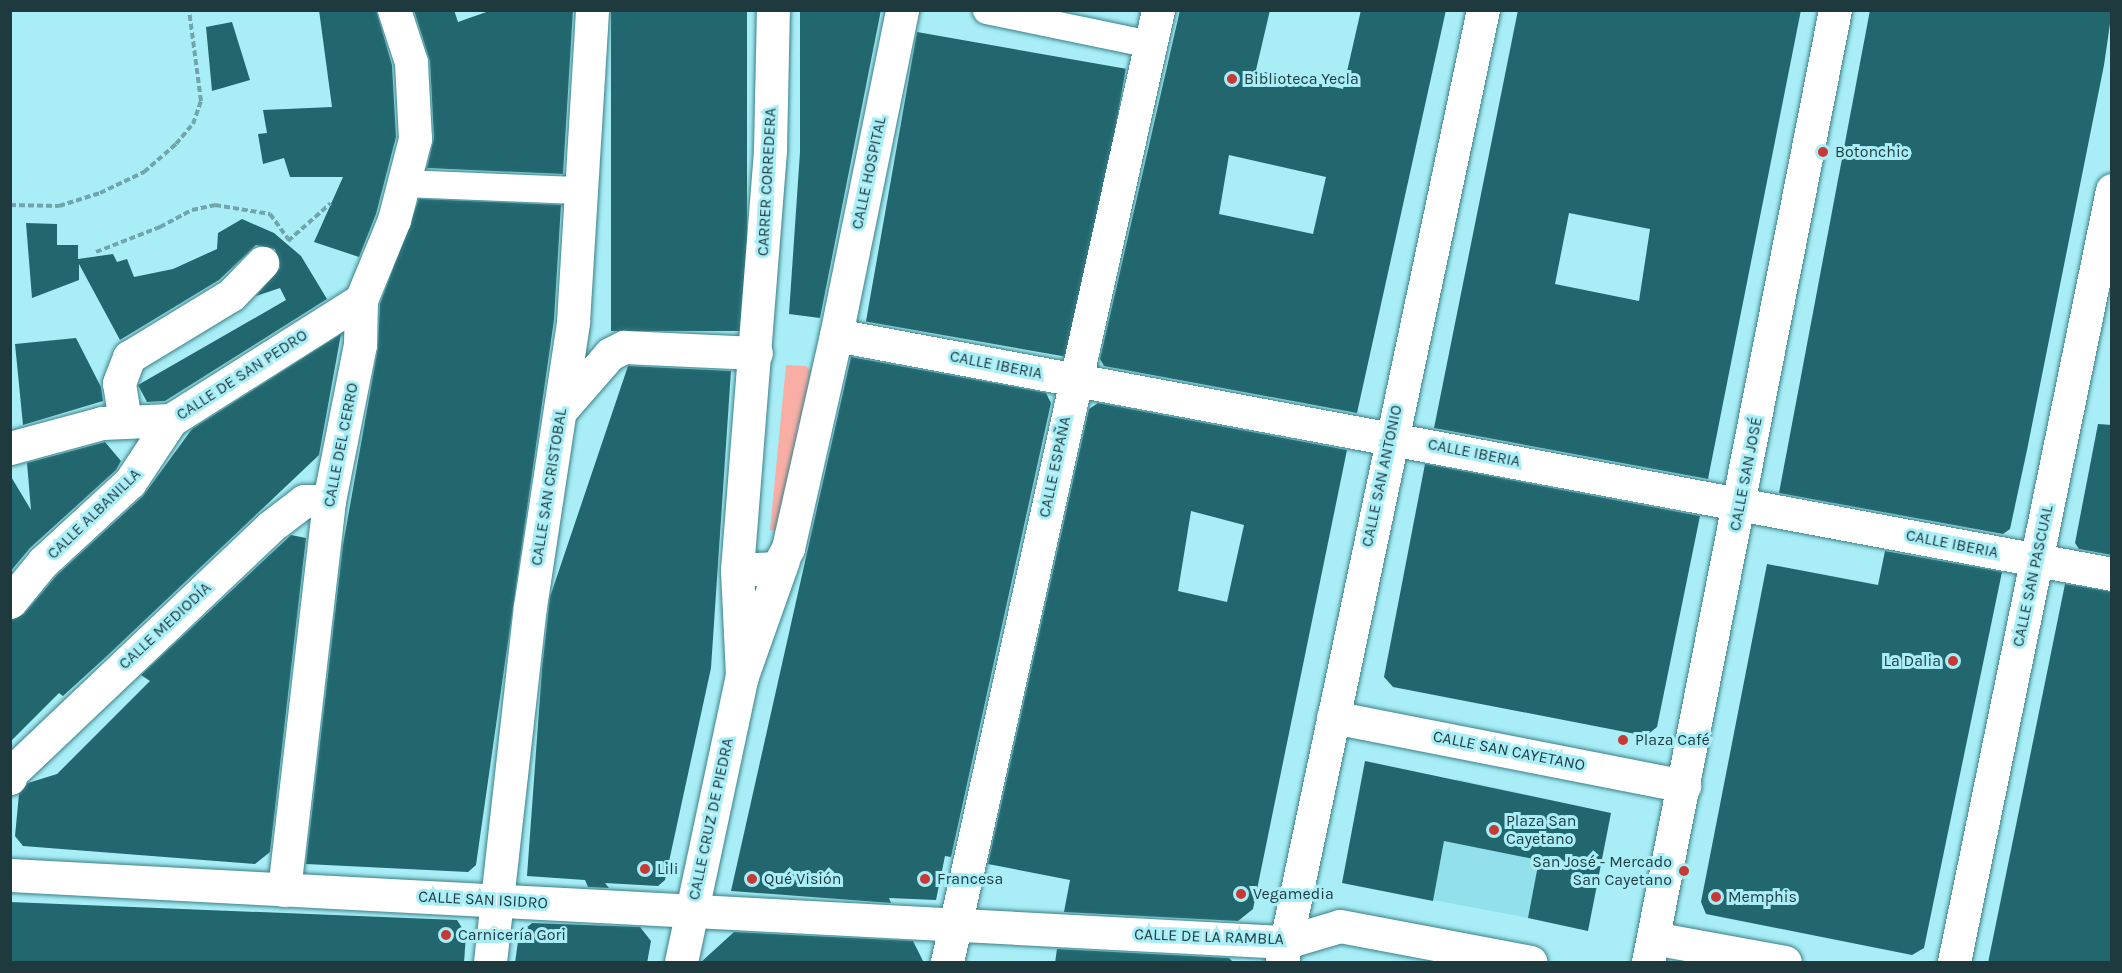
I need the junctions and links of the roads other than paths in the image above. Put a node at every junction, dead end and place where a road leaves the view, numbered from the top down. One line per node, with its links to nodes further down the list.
1 (394, 10): 10 (street, CALLE DEL CERRO)
2 (592, 10): 11 (street, CALLE SAN CRISTOBAL)
3 (773, 10): 16 (street, CARRER CORREDERA)
4 (902, 10): 15 (street, CALLE HOSPITAL)
5 (986, 10): 9 (street)
6 (1158, 10): 9 (street, CALLE ESPAÑA)
7 (1483, 10): 21 (street, CALLE SAN ANTONIO)
8 (1835, 10): 24 (street, CALLE SAN JOSÉ)
9 (1150, 44): 17 (street, CALLE ESPAÑA)
10 (404, 183): 11 (street); 14 (street, CALLE DEL CERRO)
11 (581, 189): 18 (street, CALLE SAN CRISTOBAL)
12 (2112, 190): 26 (street, CALLE SAN PASCUAL)
13 (262, 263): 20 (street)
14 (361, 300): 19 (street, CALLE DE SAN PEDRO); 23 (street, CALLE DEL CERRO)
15 (836, 335): 17 (street, CALLE IBERIA); 25 (street, CALLE CRUZ DE PIEDRA)
16 (756, 353): 18 (street); 27 (street, CALLE CRUZ DE PIEDRA)
17 (1074, 380): 21 (street, CALLE IBERIA); 39 (street, CALLE ESPAÑA)
18 (562, 410): 37 (street, CALLE SAN CRISTOBAL)
19 (171, 420): 20 (street, CALLE DE SAN PEDRO); 29 (street, CALLE ALBANILLA)
20 (126, 421): 22 (street, CALLE DE SAN PEDRO)
21 (1390, 437): 24 (street, CALLE IBERIA); 31 (street, CALLE SAN ANTONIO)
22 (10, 448)
23 (329, 501): 32 (street, CALLE MEDIODÍA); 36 (street, CALLE DEL CERRO)
24 (1740, 504): 26 (street, CALLE IBERIA); 34 (street, CALLE SAN JOSÉ)
25 (783, 560): 27 (street); 30 (street, CALLE CRUZ DE PIEDRA)
26 (2037, 560): 28 (street, CALLE IBERIA); 47 (street, CALLE SAN PASCUAL)
27 (737, 570): 30 (street, CALLE CRUZ DE PIEDRA)
28 (2112, 574)
29 (10, 602)
30 (741, 675): 38 (street, CALLE CRUZ DE PIEDRA)
31 (1333, 717): 34 (street, CALLE SAN CAYETANO); 41 (street, CALLE SAN ANTONIO)
32 (11, 772): 33 (street, CALLE MEDIODÍA)
33 (10, 778)
34 (1684, 786): 40 (street, CALLE SAN JOSÉ)
35 (10, 875): 36 (street, CALLE SAN ISIDRO)
36 (284, 890): 37 (street, CALLE SAN ISIDRO)
37 (498, 900): 38 (street, CALLE SAN ISIDRO); 42 (street, CALLE SAN CRISTOBAL)
38 (691, 914): 39 (street, CALLE SAN ISIDRO); 43 (street, CALLE CRUZ DE PIEDRA)
39 (955, 925): 41 (street, CALLE DE LA RAMBLA); 44 (street, CALLE ESPAÑA)
40 (1651, 950): 46 (street)
41 (1284, 952): 45 (street, CALLE DE LA RAMBLA)
42 (490, 963)
43 (681, 963)
44 (947, 963)
45 (1531, 963)
46 (1785, 963)
47 (1954, 963)

